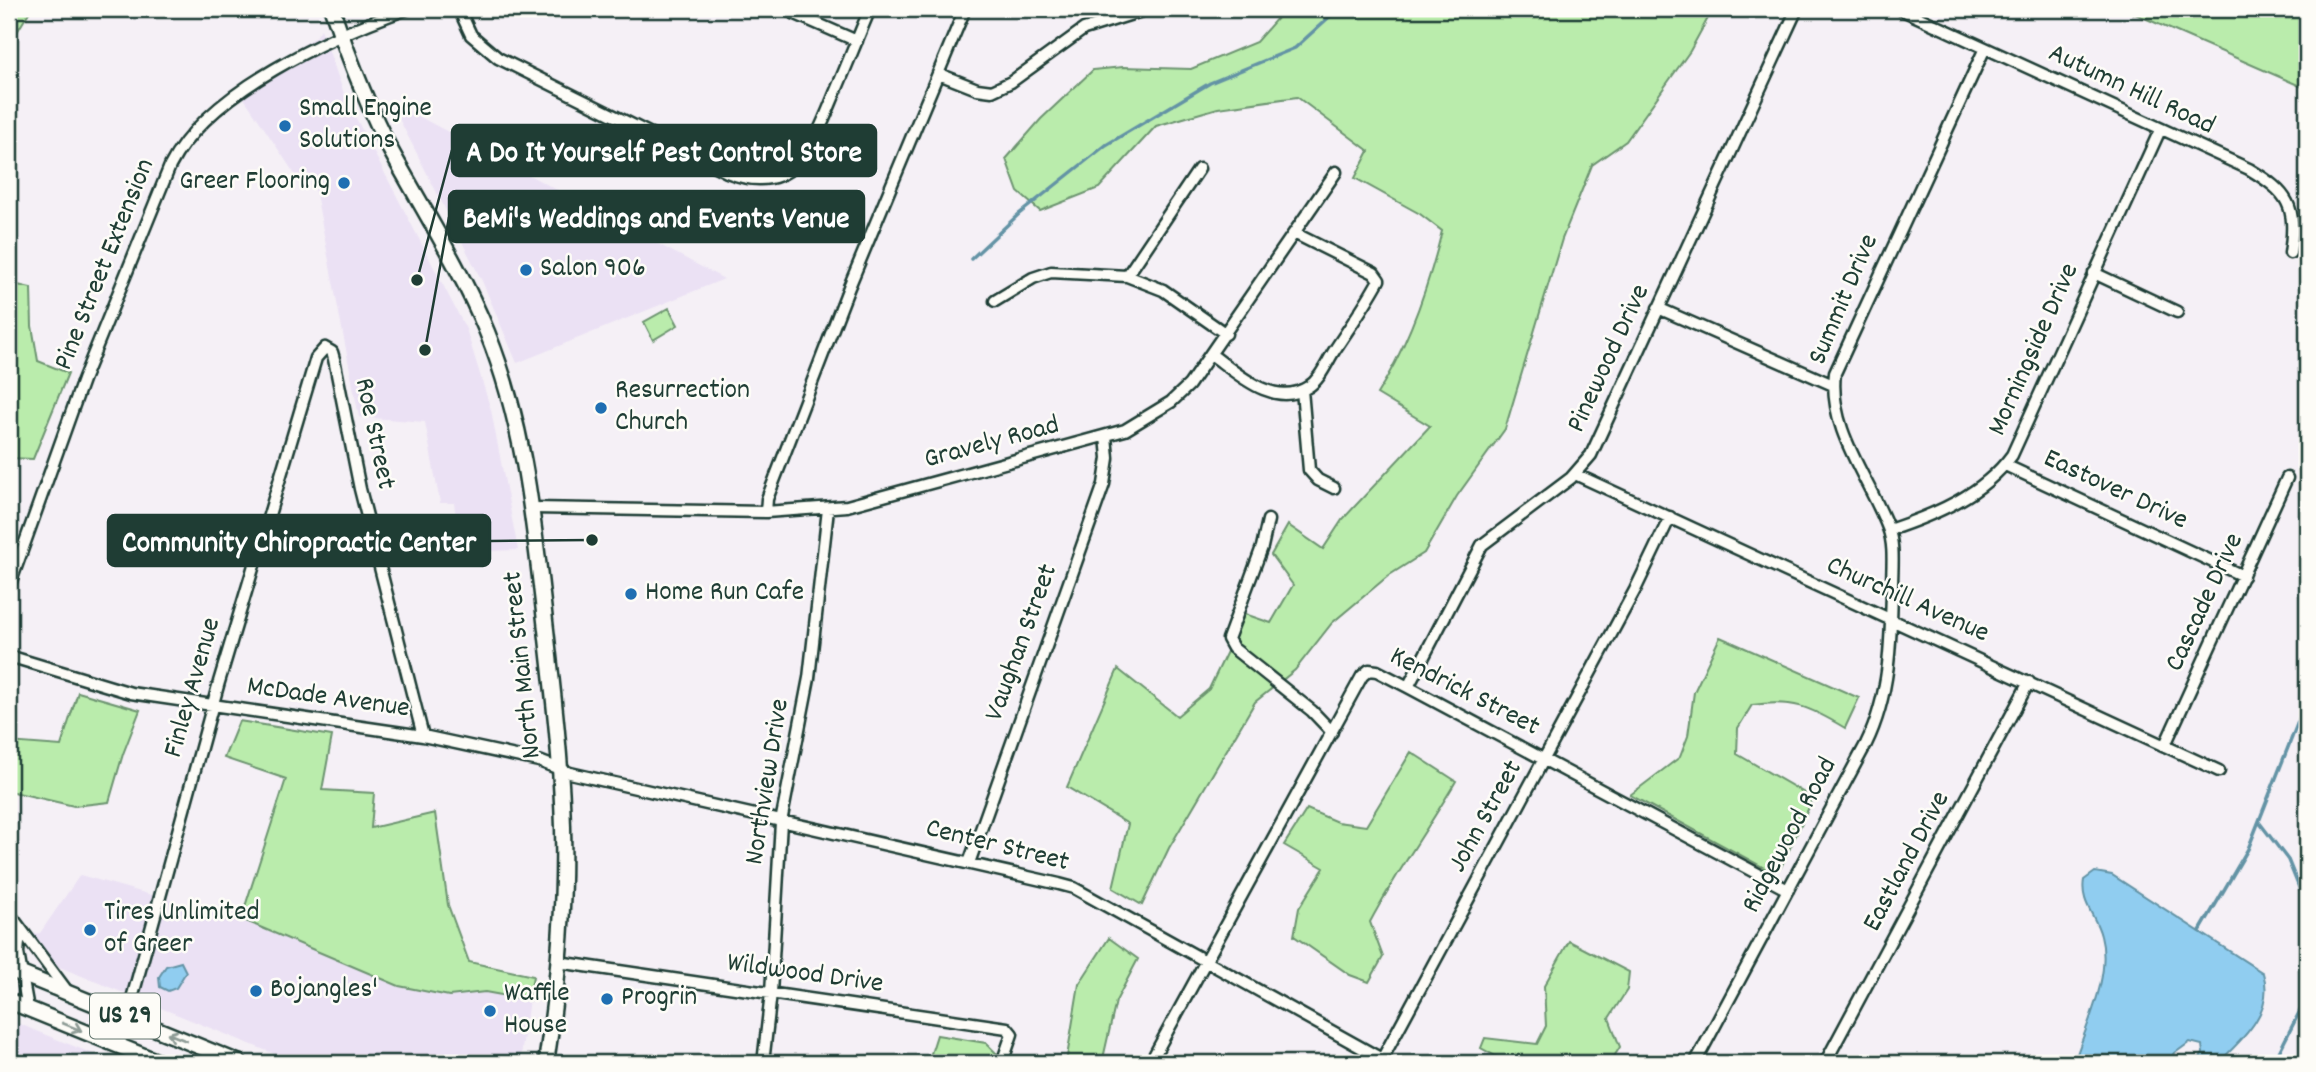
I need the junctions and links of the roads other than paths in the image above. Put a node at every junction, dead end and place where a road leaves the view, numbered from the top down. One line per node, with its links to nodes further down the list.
1 (332, 9): 10 (main road, North Main Street)
2 (407, 9): 10 (street, Pine Street Extension)
3 (459, 9): 11 (street)
4 (784, 9): 11 (street)
5 (870, 9): 11 (street)
6 (965, 9): 13 (street)
7 (1149, 9): 13 (street)
8 (1797, 9): 22 (street, Pinewood Drive)
9 (1900, 9): 12 (street, Autumn Hill Road)
10 (341, 35): 34 (main road, North Main Street); 41 (street, Pine Street Extension)
11 (857, 41)
12 (1985, 48): 14 (street, Autumn Hill Road); 27 (street, Summit Drive)
13 (940, 74): 36 (street)
14 (2160, 130): 18 (street, Autumn Hill Road); 19 (street, Morningside Drive)
15 (1199, 169): 20 (street)
16 (1336, 172): 17 (street, Gravely Road)
17 (1294, 233): 24 (street, Gravely Road); 28 (street)
18 (2290, 253)
19 (2094, 273): 23 (street); 30 (street, Morningside Drive)
20 (1127, 276): 21 (street); 24 (street)
21 (995, 301)
22 (1658, 309): 27 (street); 31 (street, Pinewood Drive)
23 (2177, 312)
24 (1226, 334): 26 (street, Gravely Road)
25 (325, 348): 46 (street, Finley Avenue); 48 (street, Roe Street)
26 (1212, 355): 28 (street); 29 (street, Gravely Road)
27 (1833, 385): 39 (street, Summit Drive)
28 (1302, 390): 33 (street)
29 (1106, 436): 35 (street, Gravely Road); 54 (street, Vaughan Street)
30 (2005, 465): 39 (street, Morningside Drive); 40 (street, Eastover Drive)
31 (1576, 474): 37 (street, Churchill Avenue); 45 (street, Pinewood Drive)
32 (2287, 478): 40 (street, Cascade Drive)
33 (1334, 488)
34 (533, 508): 36 (street, Gravely Road); 51 (main road, North Main Street)
35 (828, 509): 36 (street, Gravely Road); 53 (street, Northview Drive)
36 (766, 512)
37 (1670, 517): 42 (street, Churchill Avenue); 50 (street, John Street)
38 (1268, 520): 47 (street)
39 (1889, 530): 42 (street, Summit Drive)
40 (2243, 576): 49 (street, Cascade Drive)
41 (9, 587)
42 (1891, 619): 44 (street, Churchill Avenue); 55 (street, Ridgewood Road)
43 (9, 656): 46 (street, McDade Avenue)
44 (2029, 682): 49 (street, Churchill Avenue); 75 (street, Eastland Drive)
45 (1408, 687): 47 (street, Kendrick Street); 50 (street, Kendrick Street)
46 (212, 705): 48 (street, McDade Avenue); 65 (street, Finley Avenue)
47 (1332, 732): 59 (street, Kendrick Street)
48 (423, 736): 51 (street, McDade Avenue)
49 (2165, 745): 52 (street, Churchill Avenue)
50 (1545, 759): 55 (street, Kendrick Street); 67 (street, John Street)
51 (560, 768): 53 (street, Center Street); 58 (main road, North Main Street)
52 (2219, 771)
53 (781, 822): 54 (street, Center Street); 62 (street, Northview Drive)
54 (969, 863): 59 (street, Center Street)
55 (1788, 890): 74 (street, Ridgewood Road)
56 (9, 913): 57 (street)
57 (20, 931): 60 (street); 61 (street)
58 (558, 962): 62 (street, Wildwood Drive); 70 (main road, North Main Street)
59 (1207, 963): 67 (street, Center Street); 73 (street, Kendrick Street)
60 (14, 971): 61 (main road, US 29); 64 (street)
61 (68, 993): 65 (main road, US 29)
62 (771, 993): 71 (street, Northview Drive); 72 (street, Wildwood Drive)
63 (9, 1001): 64 (main road, US 29)
64 (28, 1009): 66 (main road, US 29, one-way to 66)
65 (126, 1017): 66 (street, Finley Avenue); 69 (main road, US 29, one-way to 65)
66 (119, 1046): 68 (main road, US 29)
67 (1384, 1062)
68 (161, 1063)
69 (240, 1063)
70 (546, 1063)
71 (763, 1063)
72 (1002, 1063)
73 (1150, 1063)
74 (1695, 1063)
75 (1825, 1063)

